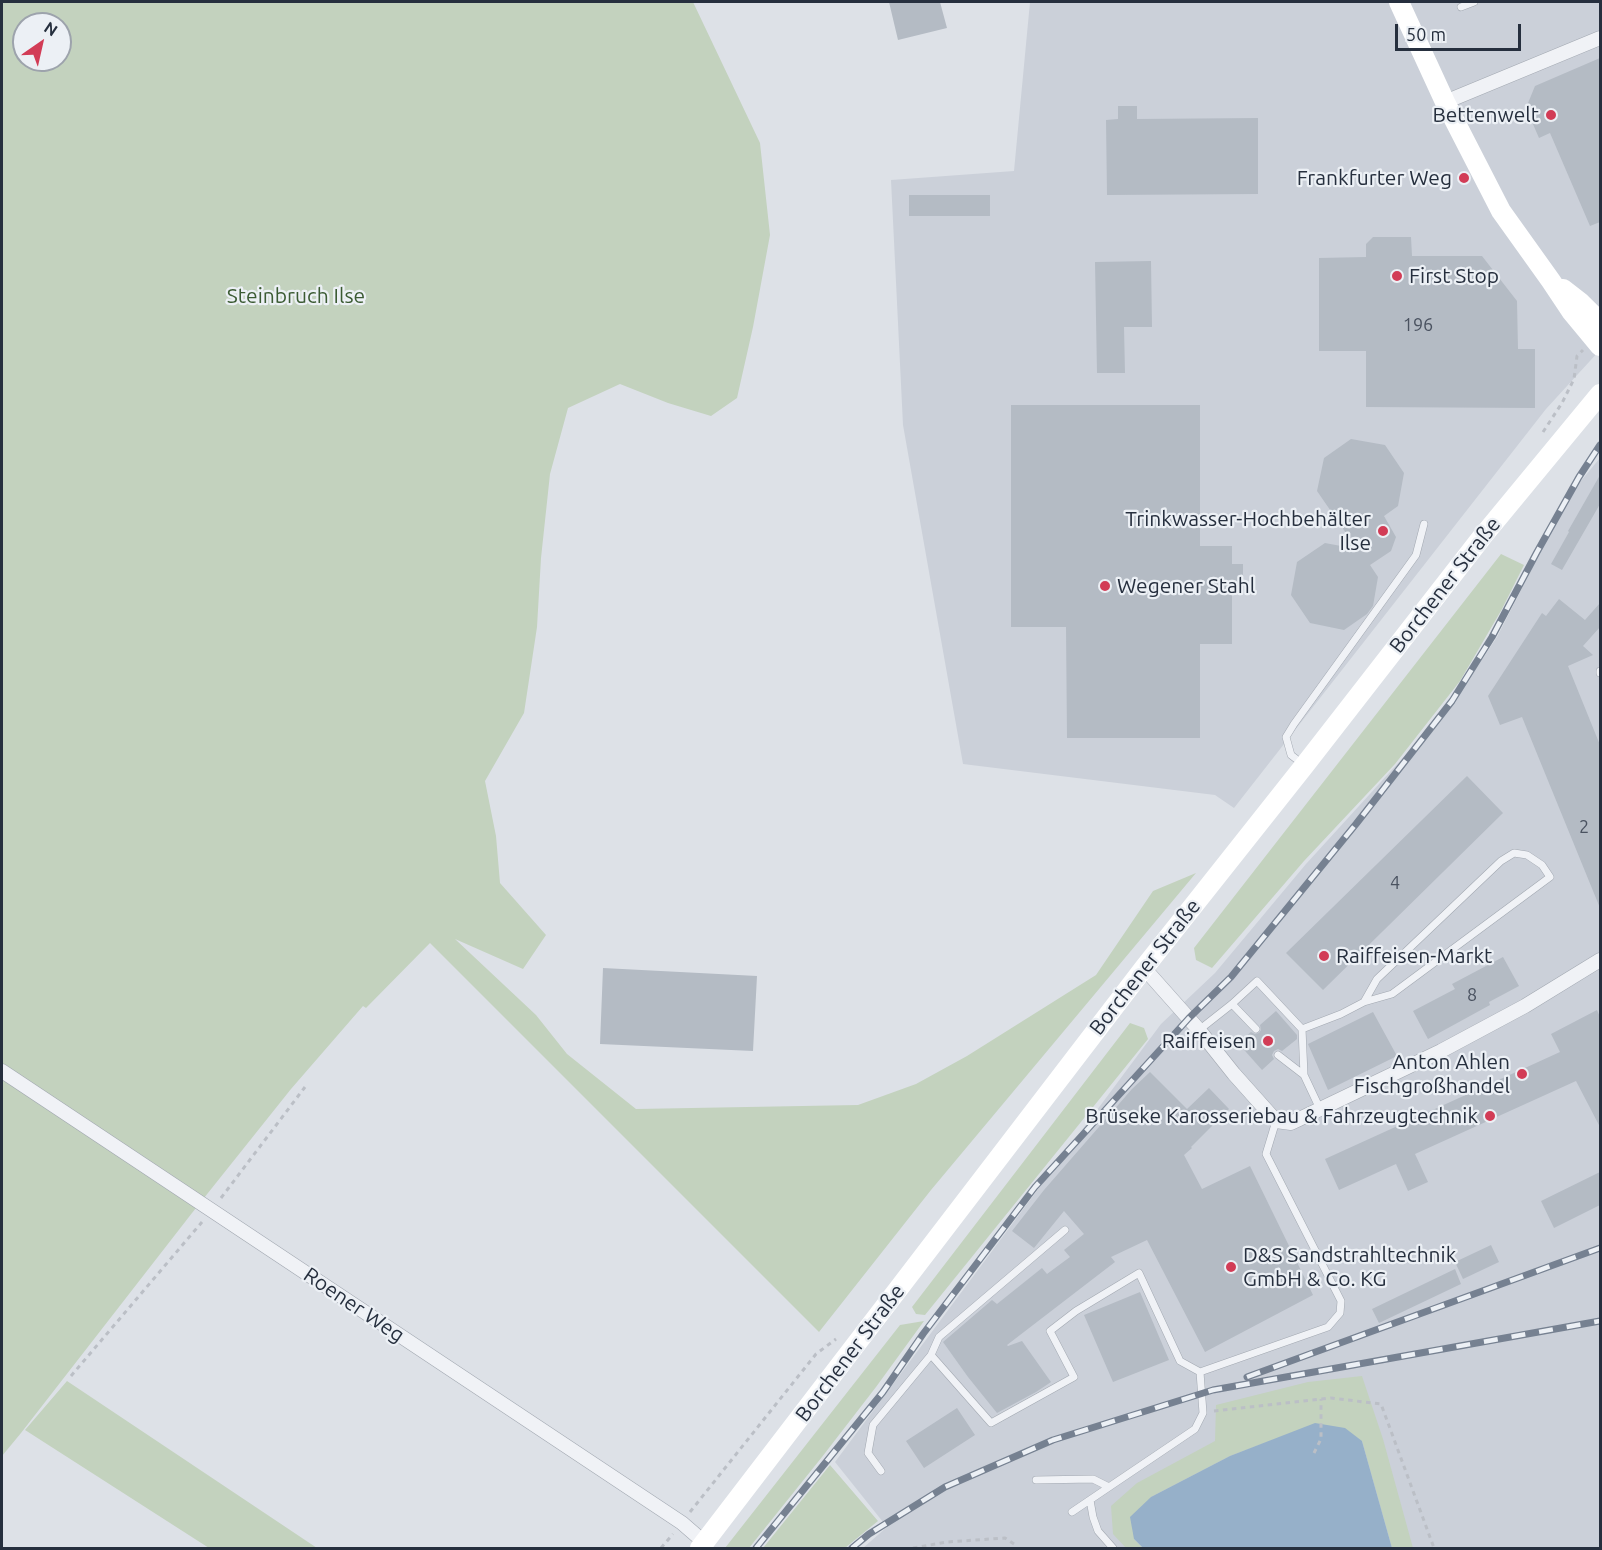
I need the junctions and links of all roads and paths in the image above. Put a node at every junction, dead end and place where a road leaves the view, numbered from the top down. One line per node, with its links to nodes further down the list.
1 (1399, 2): 5 (main road)
2 (1474, 2): 3 (lane)
3 (1461, 7)
4 (1600, 38): 5 (street)
5 (1445, 102): 6 (main road)
6 (1551, 281): 7 (main road); 9 (main road)
7 (1591, 304): 8 (main road)
8 (1600, 322)
9 (1600, 346)
10 (1600, 394): 12 (main road, Borchener Straße)
11 (1424, 524): 12 (lane)
12 (1304, 766): 14 (main road, Borchener Straße)
13 (1600, 960): 24 (street)
14 (1144, 968): 19 (street); 41 (main road, Borchener Straße)
15 (1364, 1002): 15 (lane); 18 (lane)
16 (1232, 1004): 17 (lane); 18 (lane); 19 (lane)
17 (1256, 1029)
18 (1302, 1029): 22 (lane)
19 (1199, 1030): 25 (street)
20 (1278, 1054): 22 (lane)
21 (2, 1071): 27 (street, Roener Weg)
22 (1304, 1075): 24 (lane)
23 (305, 1087): 26 (path)
24 (1320, 1109): 25 (street)
25 (1276, 1121): 30 (lane)
26 (231, 1185)
27 (212, 1211): 31 (path); 41 (street, Roener Weg)
28 (1065, 1230): 29 (lane)
29 (931, 1355): 30 (lane); 35 (lane)
30 (1200, 1372): 33 (lane)
31 (71, 1376)
32 (1321, 1399): 33 (path); 34 (path); 44 (path)
33 (1203, 1413): 37 (lane)
34 (1314, 1453)
35 (881, 1471)
36 (1036, 1480): 37 (lane)
37 (1109, 1487): 38 (lane)
38 (1090, 1500): 39 (lane); 43 (lane)
39 (1072, 1512)
40 (1014, 1544): 42 (path)
41 (702, 1546)
42 (913, 1548)
43 (1113, 1548)
44 (1434, 1548)

